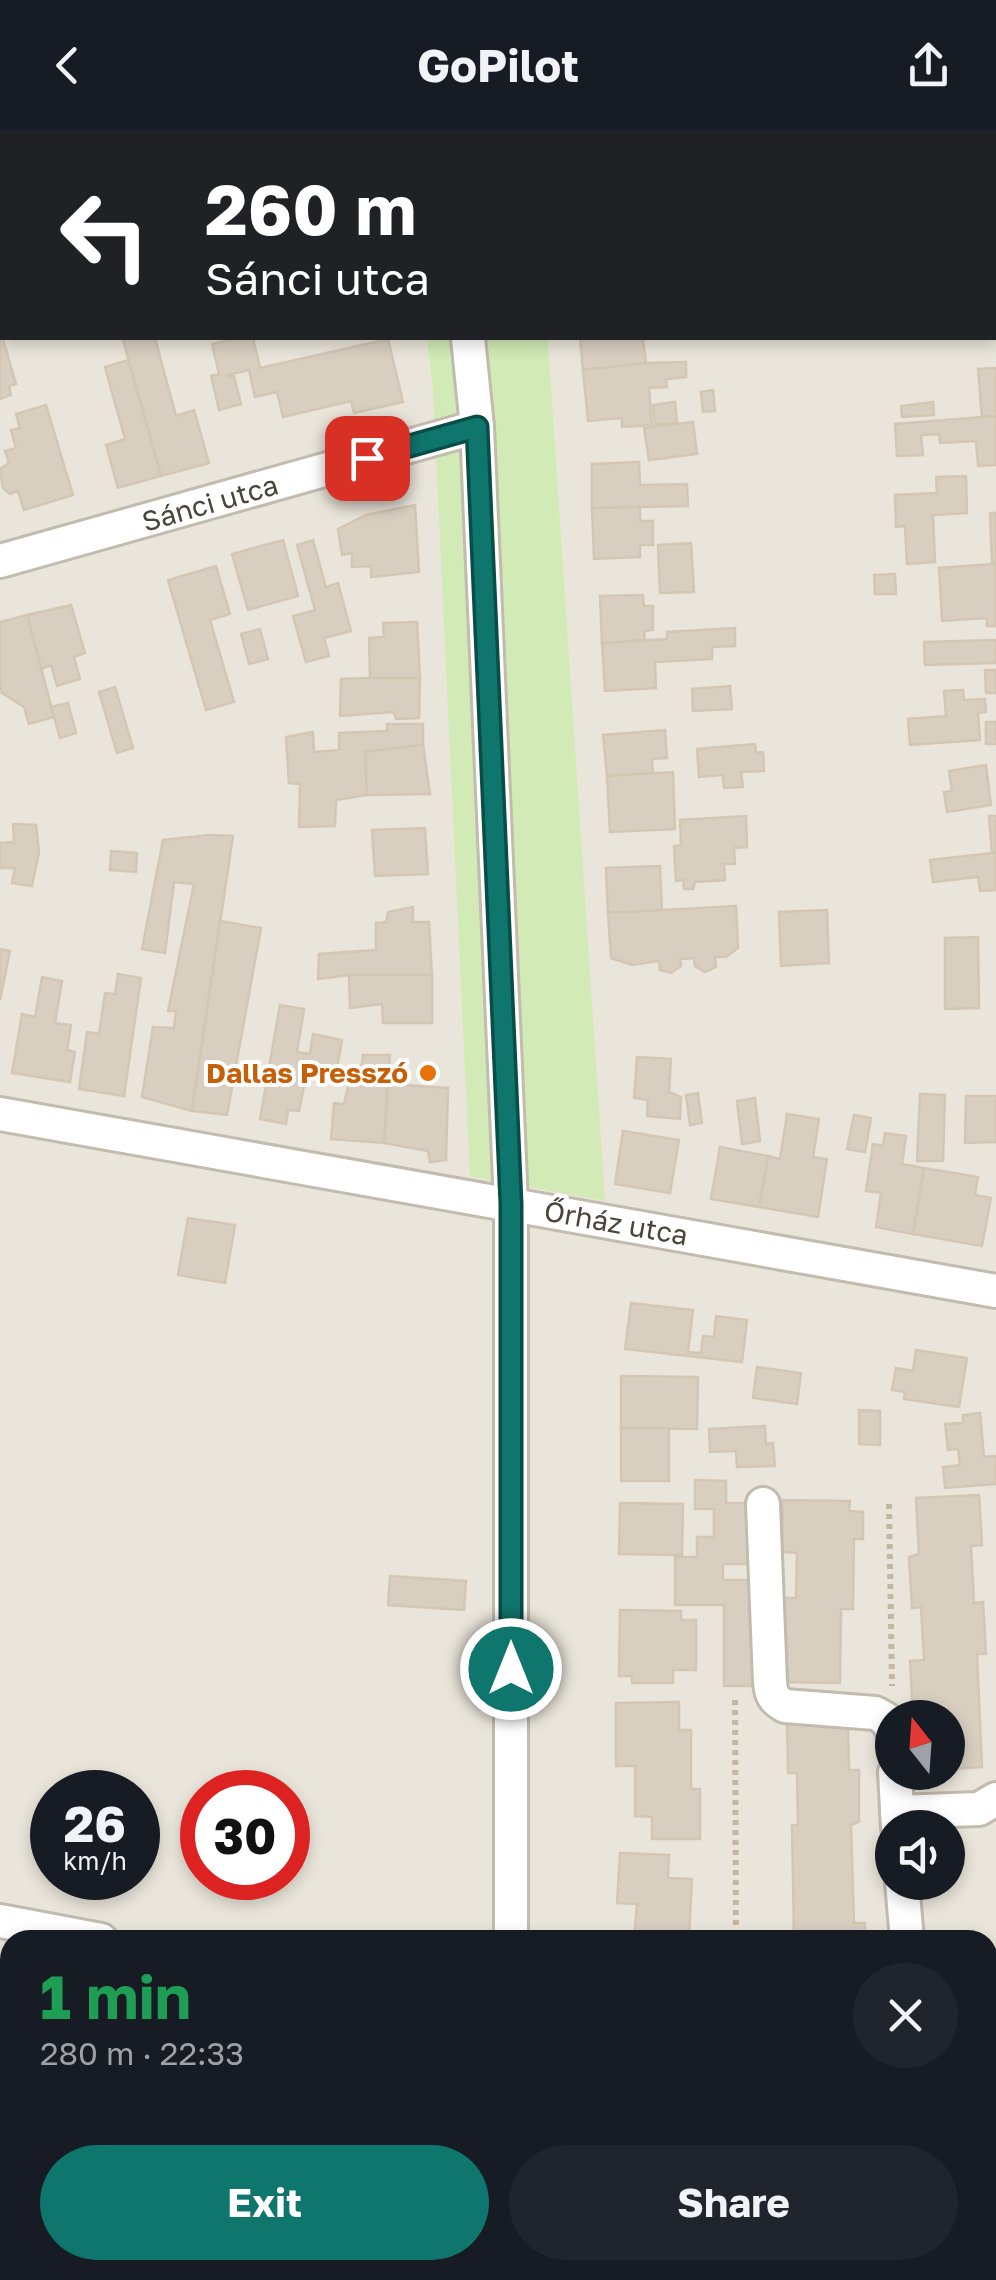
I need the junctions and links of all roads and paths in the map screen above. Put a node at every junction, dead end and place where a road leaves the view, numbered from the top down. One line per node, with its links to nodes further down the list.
1 (468, 340): 2 (street)
2 (477, 427): 3 (street, Sánci utca); 5 (street)
3 (0, 562)
4 (0, 1114): 5 (street, Őrház utca)
5 (511, 1204): 6 (street, Őrház utca); 17 (street)
6 (996, 1291)
7 (763, 1504): 11 (street)
8 (889, 1504): 10 (path)
9 (736, 1700): 18 (path)
10 (892, 1700)
11 (875, 1714)
12 (996, 1798): 13 (street)
13 (965, 1811)
14 (904, 1900): 19 (street)
15 (0, 1920): 16 (street)
16 (50, 1930)
17 (511, 1930)
18 (736, 1930)
19 (906, 1930)

